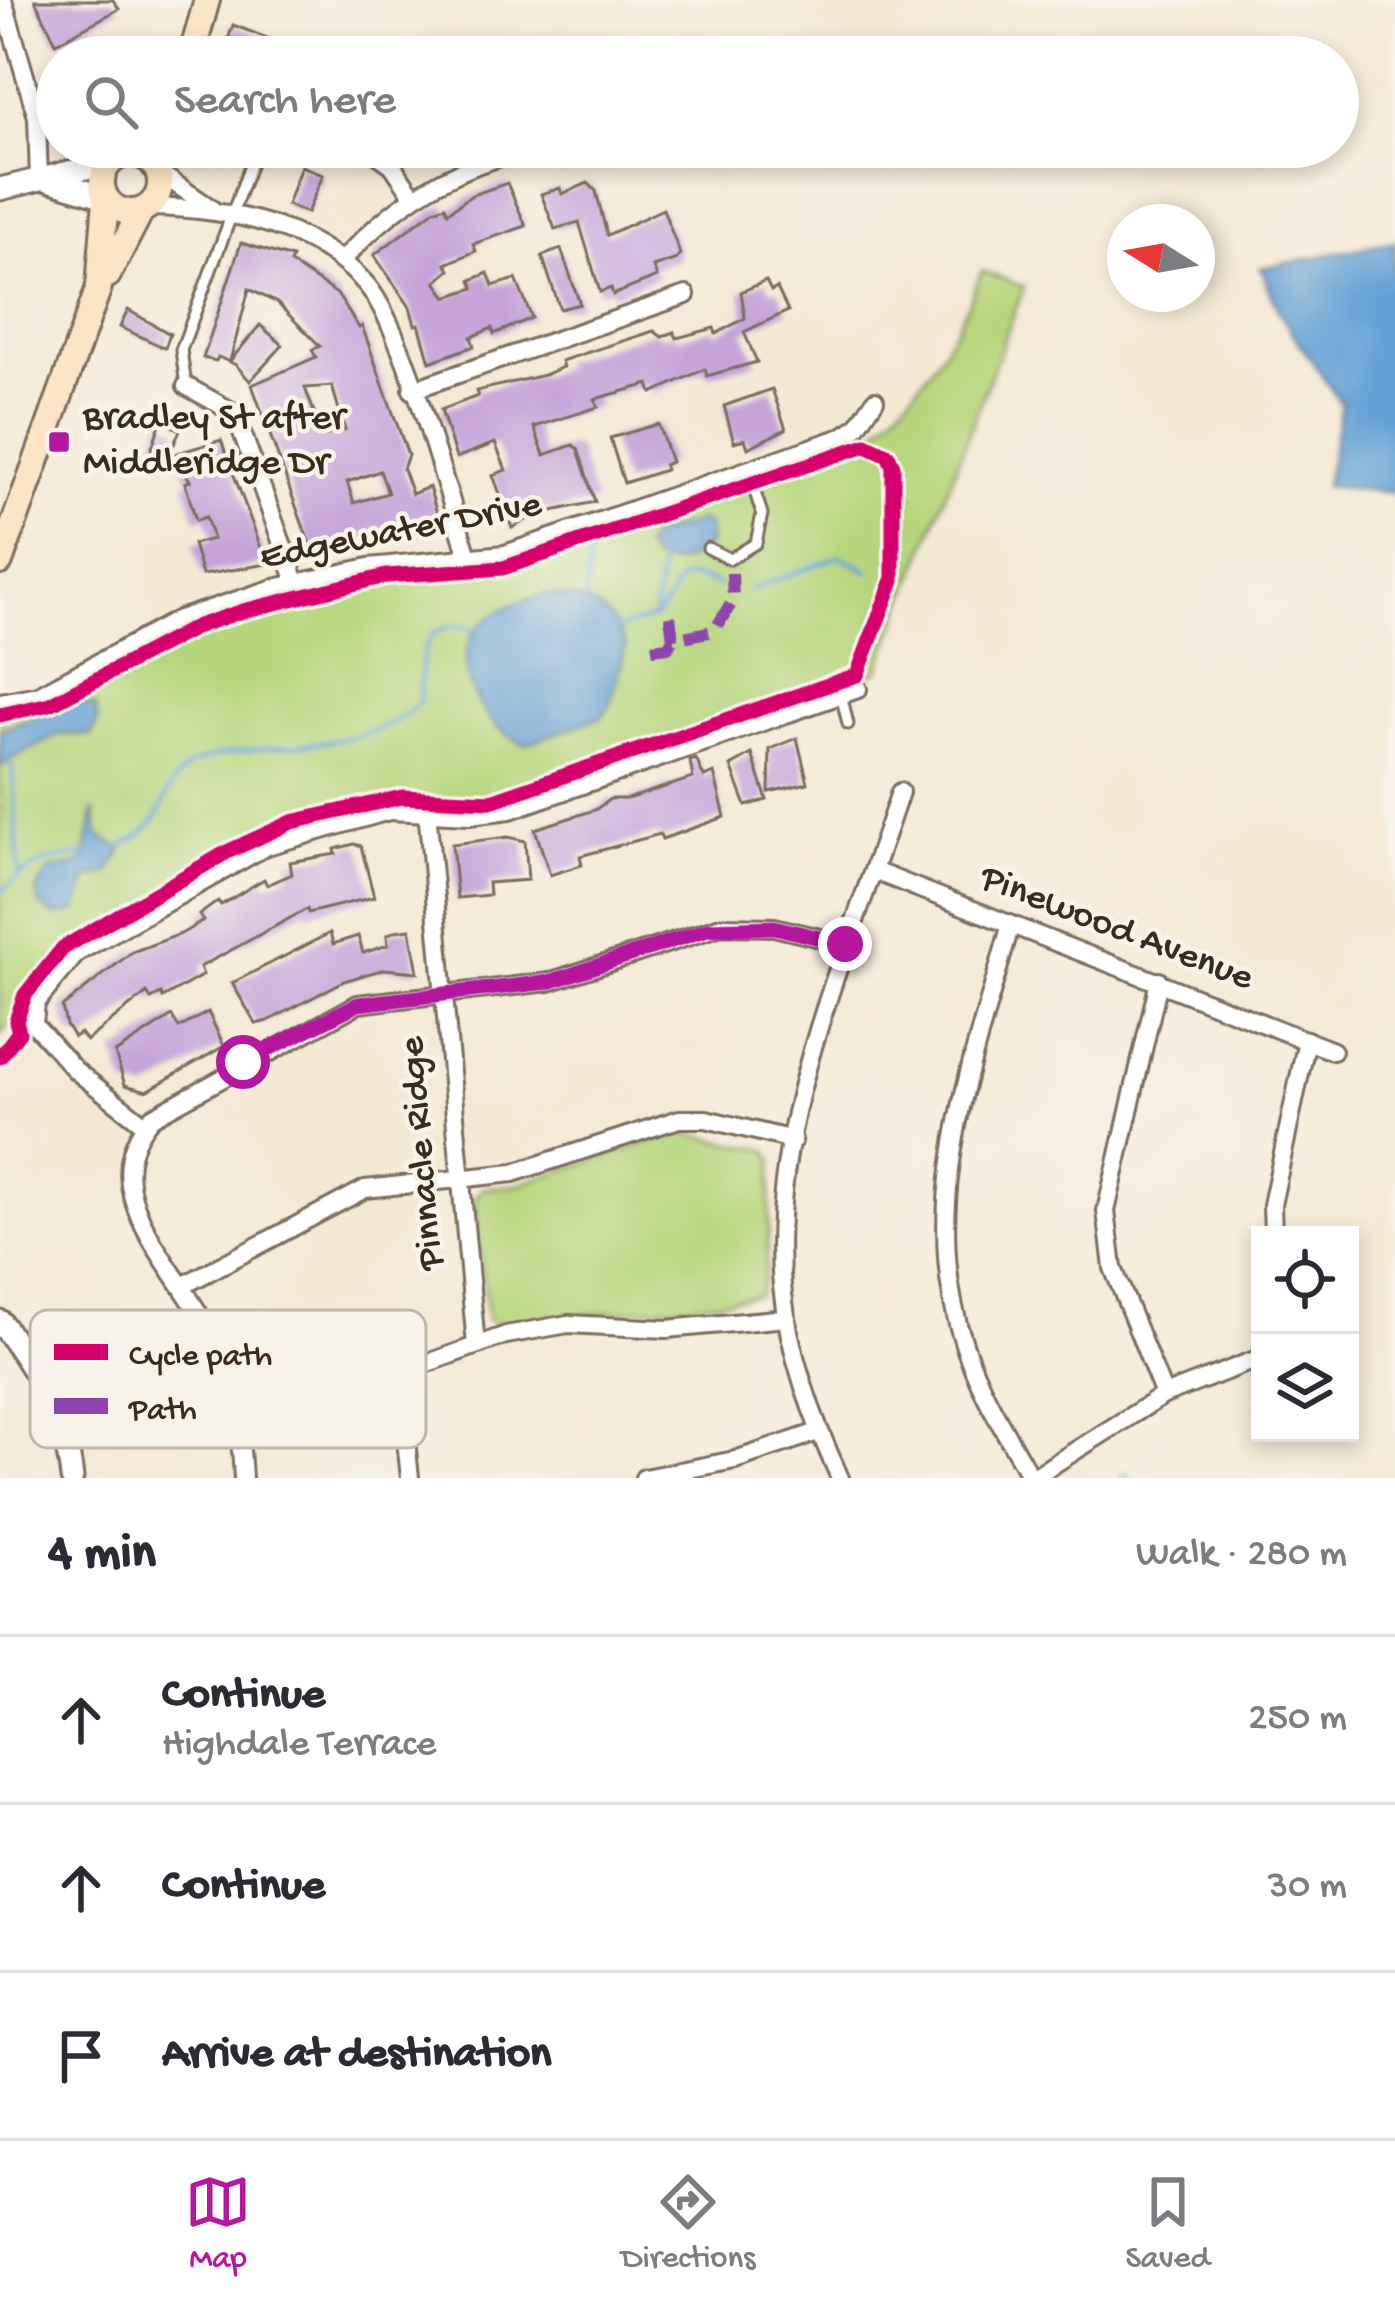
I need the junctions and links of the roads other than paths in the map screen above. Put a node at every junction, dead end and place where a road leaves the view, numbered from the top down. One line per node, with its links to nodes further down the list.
1 (3, 0): 4 (street)
2 (207, 0): 3 (main road)
3 (195, 36)
4 (36, 114)
5 (41, 168): 13 (street)
6 (78, 168): 13 (street)
7 (109, 168): 16 (main road)
8 (157, 168): 18 (main road)
9 (163, 168): 17 (street)
10 (249, 168): 19 (lane)
11 (394, 168): 15 (street)
12 (480, 168): 15 (street)
13 (42, 179): 14 (street); 16 (street)
14 (0, 188)
15 (412, 194): 20 (street)
16 (106, 198): 18 (main road); 22 (main road)
17 (212, 208): 18 (street); 19 (street)
18 (144, 209): 22 (main road)
19 (231, 214): 20 (street); 23 (lane)
20 (342, 262): 24 (street)
21 (686, 295): 24 (street)
22 (94, 304): 27 (main road)
23 (186, 386): 34 (street)
24 (412, 390): 31 (street)
25 (875, 400): 26 (street, Edgewater Drive)
26 (747, 470): 30 (lane); 31 (street, Edgewater Drive)
27 (24, 492): 28 (main road); 32 (main road)
28 (0, 538)
29 (708, 548): 30 (lane)
30 (736, 558): 33 (lane)
31 (469, 559): 34 (street, Edgewater Drive)
32 (0, 562)
33 (732, 573)
34 (296, 582): 36 (street, Edgewater Drive)
35 (849, 692): 37 (lane); 39 (street)
36 (0, 702)
37 (848, 724)
38 (900, 792): 40 (street)
39 (427, 811): 44 (street, Pinnacle Ridge); 47 (street)
40 (874, 871): 41 (street, Pinewood Avenue); 42 (street)
41 (1010, 927): 43 (street, Pinewood Avenue); 69 (street)
42 (845, 944): 44 (street); 48 (street)
43 (1159, 981): 45 (street, Pinewood Avenue); 59 (street)
44 (442, 995): 47 (street); 49 (street, Pinnacle Ridge)
45 (1307, 1040): 46 (street, Pinewood Avenue); 50 (street)
46 (1333, 1052)
47 (145, 1125): 51 (street)
48 (793, 1140): 49 (street); 53 (street)
49 (459, 1178): 51 (street); 55 (street, Pinnacle Ridge)
50 (1273, 1226)
51 (184, 1286): 52 (street)
52 (197, 1310)
53 (787, 1318): 55 (street); 60 (street)
54 (0, 1321): 57 (street)
55 (476, 1345): 58 (street)
56 (1251, 1361): 59 (street)
57 (30, 1364)
58 (426, 1364)
59 (1164, 1395): 69 (street)
60 (818, 1432): 67 (street); 68 (street)
61 (68, 1448): 64 (street)
62 (241, 1448): 65 (street)
63 (407, 1448): 66 (street)
64 (72, 1478)
65 (244, 1478)
66 (410, 1478)
67 (644, 1478)
68 (840, 1478)
69 (1032, 1478)

